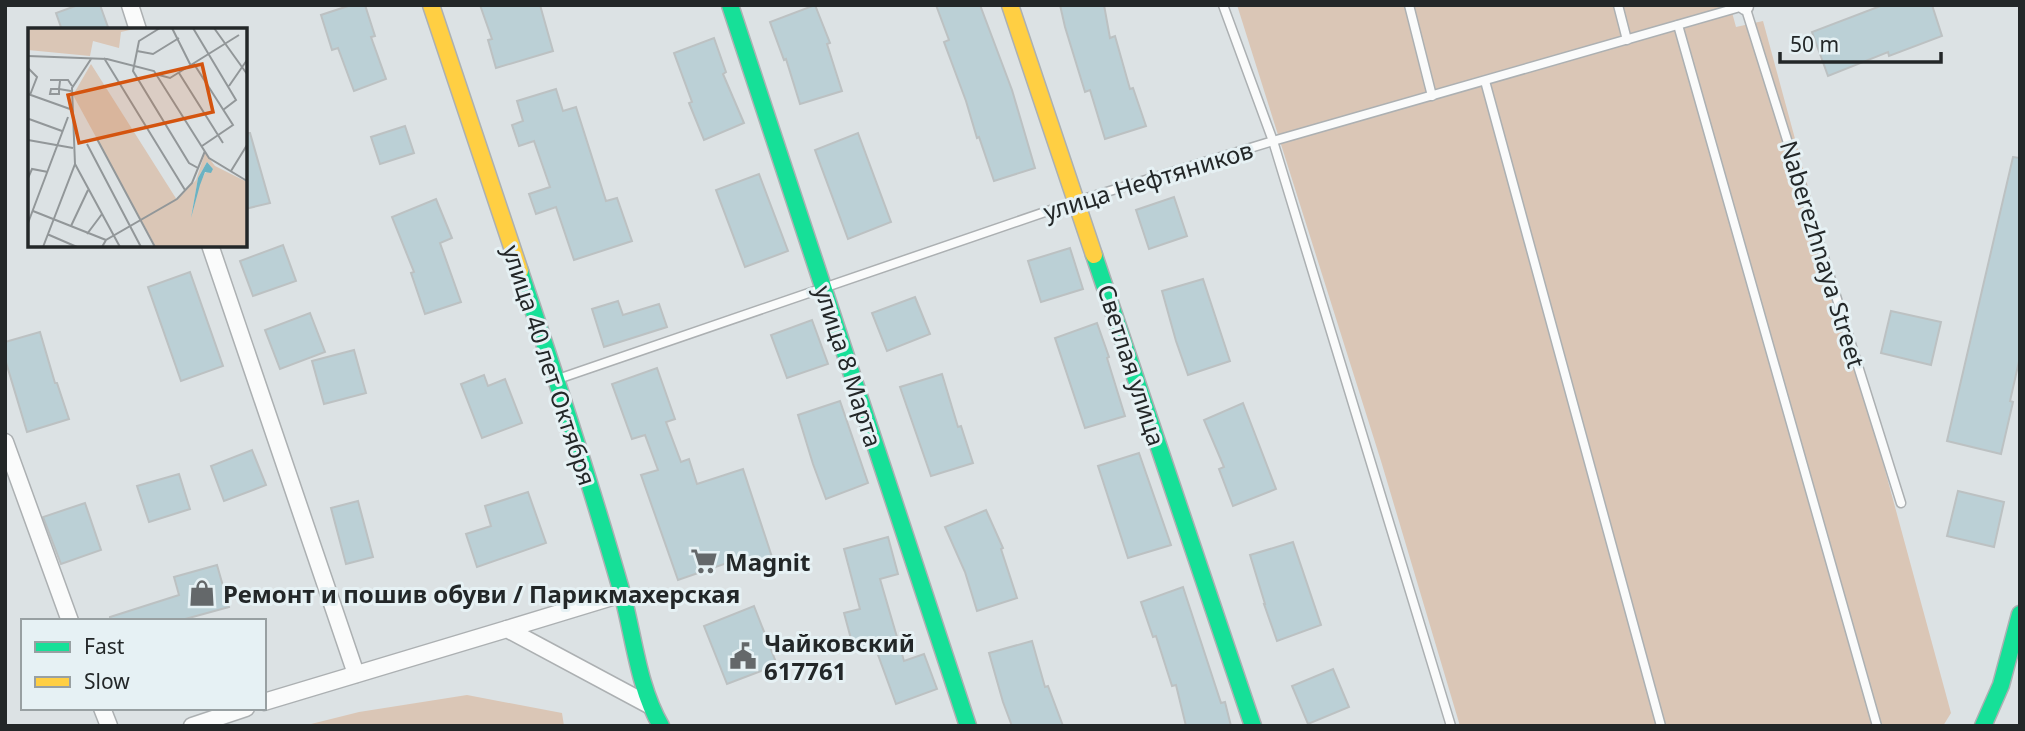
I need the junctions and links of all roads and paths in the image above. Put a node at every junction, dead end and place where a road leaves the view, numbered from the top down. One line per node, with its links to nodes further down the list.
1 (130, 5): 10 (street)
2 (431, 5): 18 (street, улица 40 лет Октября)
3 (730, 5): 17 (street, улица 8 Марта)
4 (1010, 5): 15 (street, Светлая улица)
5 (1223, 5): 14 (lane)
6 (1409, 5): 13 (lane)
7 (1618, 5): 11 (lane)
8 (1746, 5): 9 (lane, улица Нефтяников); 20 (lane, Naberezhnaya Street)
9 (1678, 25): 11 (lane, улица Нефтяников); 35 (lane)
10 (137, 28)
11 (1627, 40): 12 (lane, улица Нефтяников)
12 (1485, 81): 13 (lane, улица Нефтяников); 34 (lane)
13 (1432, 96): 14 (lane, улица Нефтяников)
14 (1273, 141): 15 (lane, улица Нефтяников); 33 (lane)
15 (1077, 201): 17 (lane, улица Нефтяников); 32 (street, Светлая улица)
16 (212, 247): 25 (street)
17 (823, 288): 18 (lane, улица Нефтяников); 31 (street, улица 8 Марта)
18 (557, 380): 21 (street, улица 40 лет Октября)
19 (5, 442): 23 (street)
20 (1902, 503)
21 (622, 594): 24 (street); 27 (street, улица 40 лет Октября)
22 (2020, 614): 36 (street)
23 (69, 619)
24 (507, 629): 25 (street); 27 (street)
25 (356, 674): 26 (street)
26 (266, 701)
27 (649, 705): 30 (street, улица 40 лет Октября)
28 (240, 710): 29 (street)
29 (192, 726)
30 (661, 726)
31 (968, 726)
32 (1253, 726)
33 (1451, 726)
34 (1661, 726)
35 (1877, 726)
36 (1983, 726)

